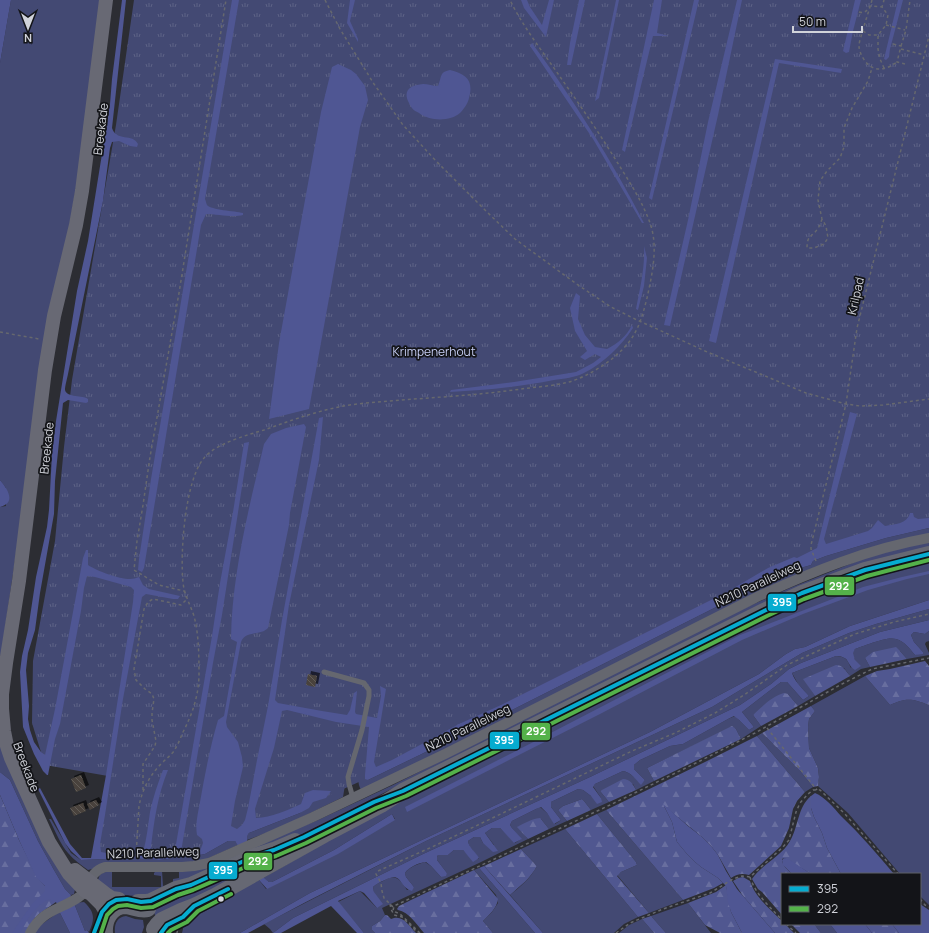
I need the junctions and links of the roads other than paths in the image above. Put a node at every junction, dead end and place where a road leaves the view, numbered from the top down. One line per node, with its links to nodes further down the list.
1 (106, 0): 7 (main road, Breekade)
2 (929, 538): 5 (street, N210 Parallelweg)
3 (929, 554): 6 (main road)
4 (324, 672): 5 (lane)
5 (353, 798): 6 (street, N210 Parallelweg)
6 (251, 859): 7 (street, N210 Parallelweg); 9 (main road); 11 (main road)
7 (87, 886): 8 (main road, Breekade); 10 (main road, Breekade); 12 (street, N210 Parallelweg)
8 (119, 899): 9 (main road); 10 (main road)
9 (143, 905): 10 (main road); 11 (main road)
10 (102, 925)
11 (156, 932)
12 (30, 933)

